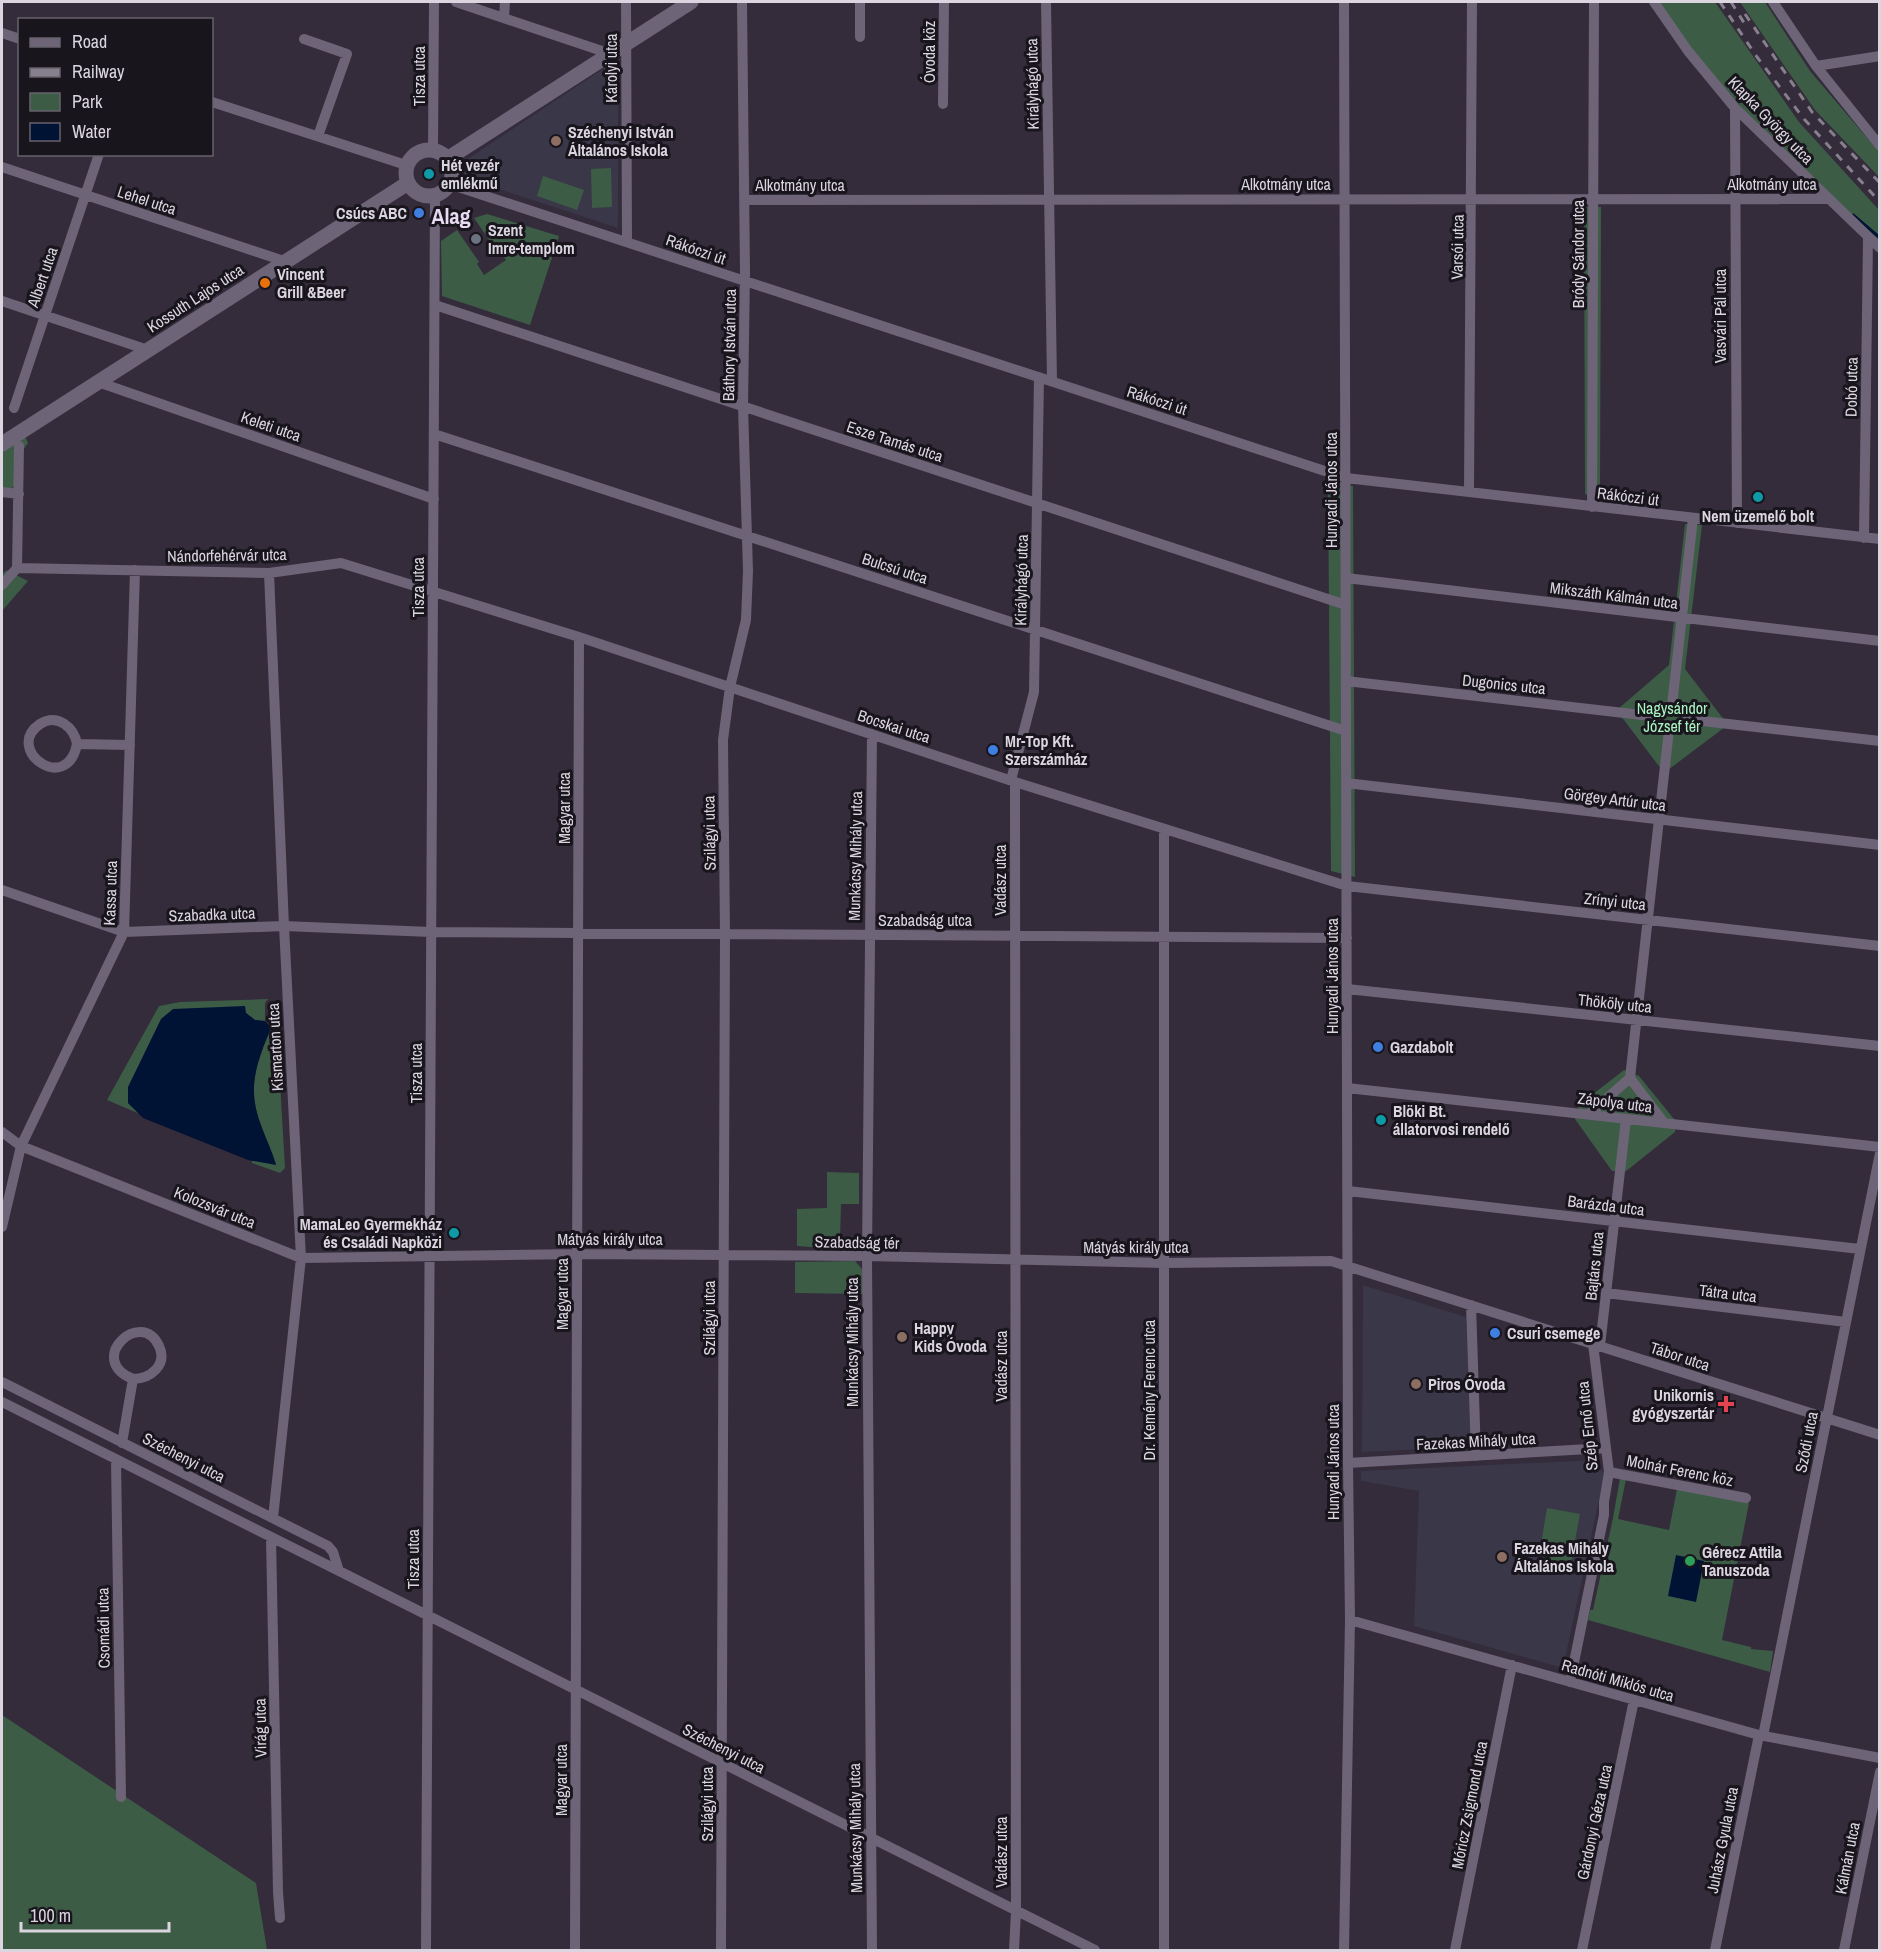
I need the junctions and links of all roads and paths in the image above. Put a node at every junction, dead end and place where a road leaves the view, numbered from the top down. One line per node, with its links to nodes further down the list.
1 (434, 2): 29 (street, Tisza utca)
2 (456, 2): 15 (street)
3 (505, 2): 15 (street)
4 (626, 2): 20 (street, Károlyi utca)
5 (691, 2): 20 (street)
6 (742, 2): 43 (street, Báthory István utca)
7 (860, 2): 17 (street)
8 (944, 2): 25 (street, Óvoda köz)
9 (1046, 2): 44 (street, Királyhágó utca)
10 (1344, 2): 38 (street, Hunyadi János utca)
11 (1472, 2): 39 (street, Varsói utca)
12 (1594, 2): 40 (street, Bródy Sándor utca)
13 (1654, 2): 26 (street, Klapka György utca)
14 (1773, 2): 23 (street)
15 (504, 18): 21 (street)
16 (2, 33): 18 (street)
17 (860, 37)
18 (18, 38)
19 (304, 39): 27 (street)
20 (626, 44): 21 (street); 46 (street, Károlyi utca)
21 (610, 54): 31 (street)
22 (1880, 56): 23 (street)
23 (1816, 66): 28 (street)
24 (213, 102): 27 (street)
25 (944, 104)
26 (1735, 108): 41 (street, Vasvári Pál utca); 42 (street, Klapka György utca)
27 (318, 136): 32 (street)
28 (1880, 146)
29 (433, 150): 31 (street); 32 (street)
30 (98, 156): 36 (street, Albert utca)
31 (447, 159): 35 (street)
32 (406, 165): 34 (street)
33 (2, 166): 36 (street, Lehel utca)
34 (408, 183): 37 (street); 48 (street, Kossuth Lajos utca)
35 (449, 184): 37 (street); 46 (street, Rákóczi út)
36 (86, 195): 48 (street, Lehel utca); 52 (street, Albert utca)
37 (435, 195): 51 (street, Tisza utca)
38 (1345, 199): 39 (street, Alkotmány utca); 44 (street, Alkotmány utca); 61 (street, Hunyadi János utca)
39 (1472, 199): 40 (street, Alkotmány utca); 63 (street, Varsói utca)
40 (1593, 199): 41 (street, Alkotmány utca); 67 (street, Bródy Sándor utca)
41 (1734, 199): 42 (street, Alkotmány utca); 69 (street, Vasvári Pál utca)
42 (1828, 199): 45 (street, Klapka György utca)
43 (744, 200): 44 (street, Alkotmány utca); 49 (street, Báthory István utca)
44 (1048, 200): 55 (street, Királyhágó utca)
45 (1868, 238): 47 (street, Klapka György utca); 71 (street, Dobó utca)
46 (627, 242): 49 (street, Rákóczi út)
47 (1880, 248)
48 (284, 261): 53 (street, Kossuth Lajos utca)
49 (745, 281): 54 (street, Rákóczi út); 57 (street, Báthory István utca)
50 (2, 301): 52 (street)
51 (435, 305): 57 (street, Esze Tamás utca); 59 (street, Tisza utca)
52 (45, 316): 53 (street); 58 (street, Albert utca)
53 (148, 350): 56 (street, Kossuth Lajos utca)
54 (1039, 377): 55 (street, Rákóczi út); 66 (street, Királyhágó utca)
55 (1052, 381): 61 (street, Rákóczi út)
56 (98, 382): 60 (street, Kossuth Lajos utca); 65 (street, Keleti utca)
57 (743, 406): 66 (street, Esze Tamás utca); 70 (street, Báthory István utca)
58 (14, 408)
59 (434, 434): 65 (street, Tisza utca); 70 (street, Bulcsú utca)
60 (7, 442): 64 (street)
61 (1346, 478): 63 (street, Rákóczi út); 76 (street, Hunyadi János utca)
62 (2, 492): 64 (street)
63 (1469, 492): 67 (street, Rákóczi út)
64 (19, 494): 73 (street)
65 (434, 499): 78 (street, Tisza utca)
66 (1037, 503): 79 (street, Esze Tamás utca); 81 (street, Királyhágó utca)
67 (1592, 507): 68 (street, Rákóczi út)
68 (1693, 518): 69 (street, Rákóczi út); 80 (street)
69 (1737, 523): 71 (street, Rákóczi út)
70 (748, 536): 81 (street, Bulcsú utca); 85 (street, Báthory István utca)
71 (1864, 537): 72 (street, Rákóczi út)
72 (1880, 539)
73 (17, 568): 74 (street, Nándorfehérvár utca); 77 (street)
74 (135, 570): 75 (street, Nándorfehérvár utca); 94 (street, Kassa utca)
75 (269, 573): 78 (street, Nándorfehérvár utca); 103 (street, Kismarton utca)
76 (1346, 578): 79 (street, Hunyadi János utca); 80 (street, Mikszáth Kálmán utca)
77 (2, 585)
78 (433, 591): 82 (street, Bocskai utca); 105 (street, Tisza utca)
79 (1346, 605): 84 (street, Hunyadi János utca)
80 (1682, 618): 83 (street, Mikszáth Kálmán utca); 86 (street)
81 (1036, 630): 90 (street, Bulcsú utca); 95 (street, Királyhágó utca)
82 (579, 637): 85 (street, Bocskai utca); 106 (street, Magyar utca)
83 (1880, 641)
84 (1346, 681): 87 (street, Dugonics utca); 90 (street, Hunyadi János utca)
85 (730, 687): 91 (street, Bocskai utca); 107 (street, Szilágyi utca)
86 (1672, 705): 87 (street); 88 (street)
87 (1659, 717): 89 (street)
88 (1684, 719): 89 (street); 92 (street)
89 (1669, 730): 97 (street)
90 (1346, 731): 96 (street, Hunyadi János utca)
91 (872, 734): 95 (street, Bocskai utca); 108 (street, Munkácsy Mihály utca)
92 (1880, 741)
93 (77, 744): 93 (street); 94 (street)
94 (130, 745): 104 (street, Kassa utca)
95 (1013, 781): 98 (street, Bocskai utca); 109 (street, Vadász utca)
96 (1346, 783): 97 (street, Görgey Artúr utca); 100 (street, Hunyadi János utca)
97 (1659, 819): 99 (street, Görgey Artúr utca); 102 (street)
98 (1164, 829): 100 (street, Bocskai utca); 110 (street, Dr. Kemény Ferenc utca)
99 (1880, 845)
100 (1347, 886): 102 (street, Zrínyi utca); 111 (street, Hunyadi János utca)
101 (2, 890): 104 (street, Szabadka utca)
102 (1648, 920): 112 (street, Zrínyi utca); 114 (street)
103 (284, 926): 104 (street, Szabadka utca); 105 (street, Szabadka utca); 134 (street, Kismarton utca)
104 (124, 932): 122 (street, Kassa utca)
105 (432, 932): 106 (street, Szabadság utca); 132 (street, Tisza utca)
106 (578, 933): 107 (street, Szabadság utca); 129 (street, Magyar utca)
107 (725, 934): 108 (street, Szabadság utca); 130 (street, Szilágyi utca)
108 (869, 935): 109 (street, Szabadság utca); 133 (street, Munkácsy Mihály utca)
109 (1016, 936): 110 (street, Szabadság utca); 136 (street, Vadász utca)
110 (1163, 937): 111 (street, Szabadság utca); 137 (street, Dr. Kemény Ferenc utca)
111 (1347, 938): 113 (street, Hunyadi János utca)
112 (1880, 946)
113 (1347, 989): 114 (street, Thököly utca); 117 (street, Hunyadi János utca)
114 (1637, 1020): 115 (street, Thököly utca); 116 (street)
115 (1880, 1046)
116 (1630, 1078): 118 (street); 120 (street)
117 (1347, 1088): 118 (street, Zápolya utca); 125 (street, Hunyadi János utca)
118 (1589, 1114): 119 (street, Zápolya utca)
119 (1626, 1119): 120 (street, Zápolya utca); 126 (street, Bajtárs utca)
120 (1664, 1123): 123 (street, Zápolya utca)
121 (2, 1132): 122 (street, Kolozsvár utca)
122 (21, 1146): 127 (street, Kassa utca); 134 (street, Kolozsvár utca)
123 (1880, 1147)
124 (1880, 1153): 128 (street, Sződi utca)
125 (1348, 1191): 126 (street, Barázda utca); 138 (street, Hunyadi János utca)
126 (1614, 1221): 128 (street, Barázda utca); 139 (street, Bajtárs utca)
127 (2, 1227)
128 (1860, 1250): 141 (street, Sződi utca)
129 (577, 1254): 130 (street, Mátyás király utca); 132 (street, Mátyás király utca); 162 (street, Magyar utca)
130 (724, 1256): 131 (street, Mátyás király utca); 166 (street, Szilágyi utca)
131 (790, 1256): 133 (street, Szabadság tér)
132 (430, 1257): 134 (street, Kolozsvár utca); 158 (street, Tisza utca)
133 (867, 1257): 135 (street, Szabadság tér); 169 (street, Munkácsy Mihály utca)
134 (302, 1258): 155 (street, Kismarton utca)
135 (924, 1258): 136 (street, Mátyás király utca)
136 (1016, 1261): 137 (street, Mátyás király utca); 170 (street, Vadász utca)
137 (1164, 1263): 138 (street, Mátyás király utca); 178 (street, Dr. Kemény Ferenc utca)
138 (1348, 1266): 140 (street, Tábor utca); 152 (street, Hunyadi János utca)
139 (1606, 1293): 141 (street, Tátra utca); 142 (street, Bajtárs utca)
140 (1471, 1305): 142 (street, Tábor utca); 150 (street)
141 (1846, 1322): 146 (street, Sződi utca)
142 (1597, 1345): 146 (street, Tábor utca); 149 (street, Szép Ernő utca)
143 (132, 1378): 143 (street); 148 (street)
144 (2, 1382): 148 (street, Széchenyi utca)
145 (2, 1402): 151 (street, Széchenyi utca)
146 (1826, 1418): 147 (street, Tábor utca); 164 (street, Sződi utca)
147 (1880, 1435)
148 (122, 1443): 155 (street, Széchenyi utca)
149 (1606, 1448): 150 (street, Fazekas Mihály utca); 153 (street, Szép Ernő utca)
150 (1476, 1456): 152 (street, Fazekas Mihály utca)
151 (116, 1459): 156 (street, Széchenyi utca); 168 (street, Csomádi utca)
152 (1348, 1463): 159 (street, Hunyadi János utca)
153 (1609, 1472): 154 (street, Molnár Ferenc köz); 161 (street, Szép Ernő utca)
154 (1746, 1498)
155 (273, 1518): 157 (street, Széchenyi utca)
156 (271, 1537): 157 (street, Széchenyi utca); 171 (street, Virág utca)
157 (339, 1571): 158 (street, Széchenyi utca)
158 (428, 1616): 162 (street, Széchenyi utca); 172 (street, Tisza utca)
159 (1350, 1620): 160 (street, Radnóti Miklós utca); 179 (street, Hunyadi János utca)
160 (1512, 1665): 161 (street, Radnóti Miklós utca); 180 (street, Móricz Zsigmond utca)
161 (1570, 1682): 163 (street, Radnóti Miklós utca)
162 (576, 1690): 166 (street, Széchenyi utca); 173 (street, Magyar utca)
163 (1634, 1700): 164 (street, Radnóti Miklós utca); 181 (street, Gárdonyi Géza utca)
164 (1761, 1736): 165 (street, Radnóti Miklós utca); 182 (street, Juhász Gyula utca)
165 (1880, 1758)
166 (722, 1764): 169 (street, Széchenyi utca); 174 (street, Szilágyi utca)
167 (1880, 1772): 183 (street, Kálmán utca)
168 (121, 1797)
169 (870, 1838): 170 (street, Széchenyi utca); 175 (street, Munkácsy Mihály utca)
170 (1016, 1911): 176 (street, Vadász utca); 177 (street, Széchenyi utca)
171 (280, 1918)
172 (426, 1950)
173 (575, 1950)
174 (721, 1950)
175 (872, 1950)
176 (1014, 1950)
177 (1095, 1950)
178 (1164, 1950)
179 (1344, 1950)
180 (1455, 1950)
181 (1582, 1950)
182 (1715, 1950)
183 (1844, 1950)

